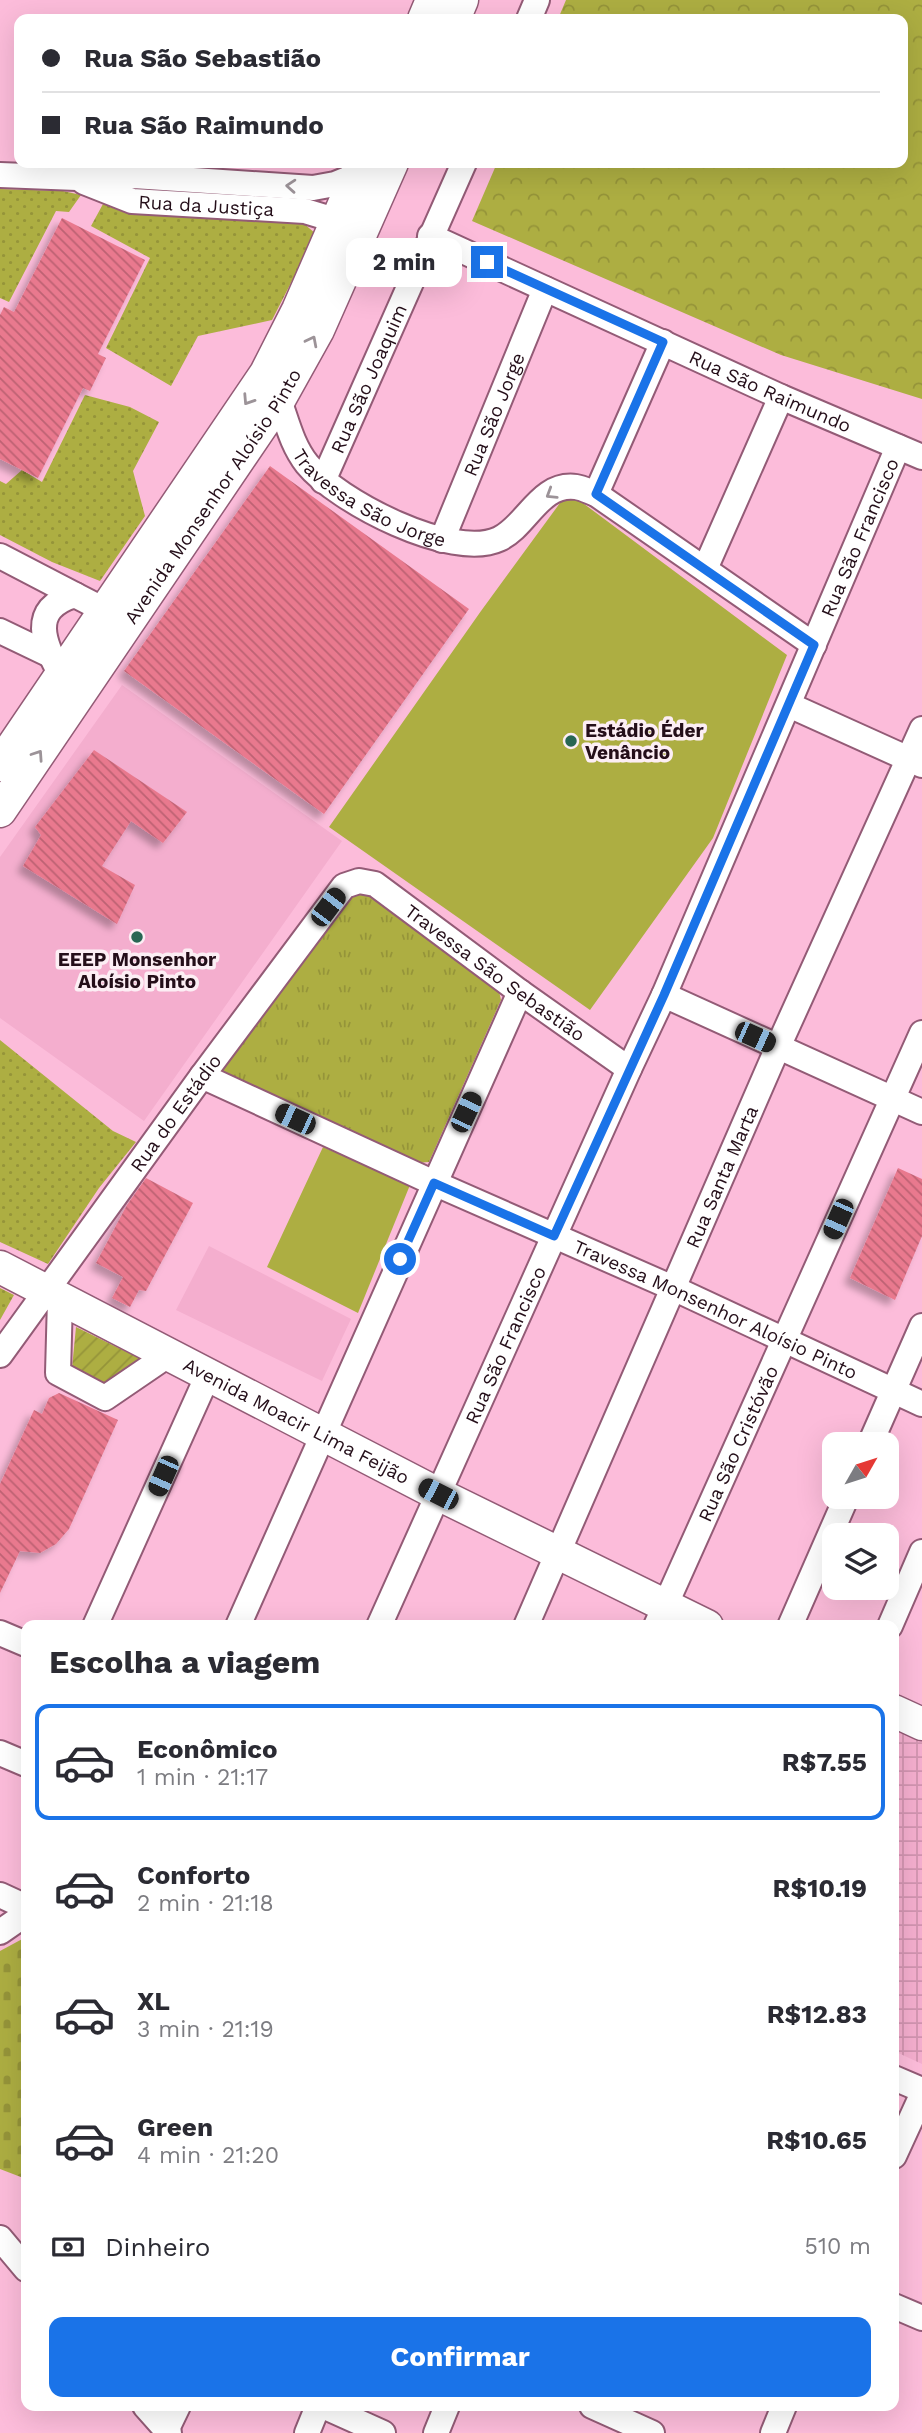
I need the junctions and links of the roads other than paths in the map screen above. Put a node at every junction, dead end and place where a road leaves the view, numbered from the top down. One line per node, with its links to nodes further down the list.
1 (390, 168): 11 (main road, Avenida Monsenhor Aloísio Pinto, one-way to 1)
2 (462, 168): 7 (street, Rua São Joaquim)
3 (360, 169): 5 (street, Rua da Justiça, one-way to 5); 6 (main road, Avenida Monsenhor Aloísio Pinto)
4 (0, 175): 5 (street, Rua da Justiça)
5 (77, 178): 6 (street, Rua da Justiça)
6 (338, 222): 20 (main road, Avenida Monsenhor Aloísio Pinto, one-way to 20)
7 (430, 236): 8 (street, Rua São Raimundo); 14 (street, Rua São Joaquim)
8 (545, 289): 9 (street, Rua São Raimundo); 16 (street, Rua São Jorge)
9 (663, 342): 10 (street, Rua São Raimundo); 15 (street)
10 (781, 397): 12 (street, Rua São Raimundo); 18 (street)
11 (279, 400): 14 (street, Travessa São Jorge); 28 (main road, Avenida Monsenhor Aloísio Pinto, one-way to 11)
12 (898, 447): 13 (street, Rua São Raimundo); 22 (street, Rua São Francisco)
13 (922, 457)
14 (323, 481): 16 (street, Travessa São Jorge)
15 (596, 494): 16 (street, Travessa São Jorge, one-way to 16); 18 (street)
16 (442, 540)
17 (0, 556): 19 (street)
18 (705, 569): 22 (street)
19 (75, 595): 20 (street); 23 (street)
20 (106, 611): 23 (main road, Avenida Monsenhor Aloísio Pinto)
21 (0, 631): 23 (street)
22 (814, 645): 24 (street, Rua São Francisco)
23 (56, 665): 27 (main road, Avenida Monsenhor Aloísio Pinto)
24 (789, 705): 26 (street); 31 (street, Rua São Francisco)
25 (922, 729): 26 (street, Rua Santa Marta)
26 (915, 762): 33 (street, Rua Santa Marta)
27 (0, 765)
28 (0, 811)
29 (359, 881): 30 (street, Travessa São Sebastião); 35 (street, Rua do Estádio)
30 (520, 992): 34 (street, Travessa São Sebastião); 38 (street)
31 (664, 995): 33 (street); 34 (street, Rua São Francisco)
32 (922, 1033): 36 (street, Rua São Cristóvão)
33 (778, 1047): 36 (street); 41 (street, Rua Santa Marta)
34 (629, 1069): 39 (street, Rua São Francisco)
35 (202, 1076): 38 (street, Travessa Monsenhor Aloísio Pinto); 42 (street, Rua do Estádio)
36 (892, 1098): 37 (street); 44 (street, Rua São Cristóvão)
37 (922, 1112)
38 (434, 1183): 39 (street, Travessa Monsenhor Aloísio Pinto); 51 (street)
39 (554, 1236): 41 (street, Travessa Monsenhor Aloísio Pinto); 52 (street, Rua São Francisco)
40 (0, 1267): 42 (main road, Avenida Moacir Lima Feijão)
41 (673, 1288): 44 (street, Travessa Monsenhor Aloísio Pinto); 55 (street, Rua Santa Marta)
42 (53, 1295): 45 (main road, Avenida Moacir Lima Feijão); 45 (street); 46 (street, Rua do Estádio)
43 (922, 1326): 48 (street)
44 (783, 1340): 48 (street, Travessa Monsenhor Aloísio Pinto); 56 (street, Rua São Cristóvão)
45 (167, 1354): 47 (main road, Avenida Moacir Lima Feijão)
46 (0, 1355)
47 (208, 1375): 51 (main road, Avenida Moacir Lima Feijão); 57 (street)
48 (893, 1391): 49 (street, Travessa Monsenhor Aloísio Pinto); 50 (street)
49 (922, 1404)
50 (875, 1432)
51 (323, 1434): 52 (main road, Avenida Moacir Lima Feijão); 58 (street)
52 (438, 1494): 55 (main road, Avenida Moacir Lima Feijão); 59 (street, Rua São Francisco)
53 (841, 1509): 62 (street)
54 (922, 1552): 63 (street)
55 (556, 1553): 56 (main road, Avenida Moacir Lima Feijão); 60 (street, Rua Santa Marta)
56 (660, 1616): 61 (main road, Avenida Moacir Lima Feijão)
57 (98, 1620)
58 (241, 1620)
59 (382, 1620)
60 (528, 1620)
61 (679, 1620)
62 (793, 1620)
63 (893, 1620)
64 (0, 1633): 65 (street)
65 (21, 1642)
66 (899, 1713): 67 (main road)
67 (922, 1724)
68 (0, 1753): 69 (street)
69 (21, 1762)
70 (0, 1895): 71 (street)
71 (21, 1905)
72 (21, 1917): 73 (street)
73 (0, 1932)
74 (899, 2081): 75 (street)
75 (922, 2093): 76 (street)
76 (899, 2145)
77 (0, 2238): 78 (street)
78 (21, 2263)
79 (899, 2308): 80 (street)
80 (922, 2318)
81 (149, 2411): 88 (street)
82 (176, 2411): 88 (street)
83 (318, 2411): 89 (street)
84 (332, 2411): 90 (street)
85 (445, 2411): 91 (street)
86 (603, 2411): 92 (street)
87 (782, 2411): 93 (street)
88 (167, 2432)
89 (307, 2433)
90 (383, 2433)
91 (436, 2433)
92 (652, 2433)
93 (773, 2433)

